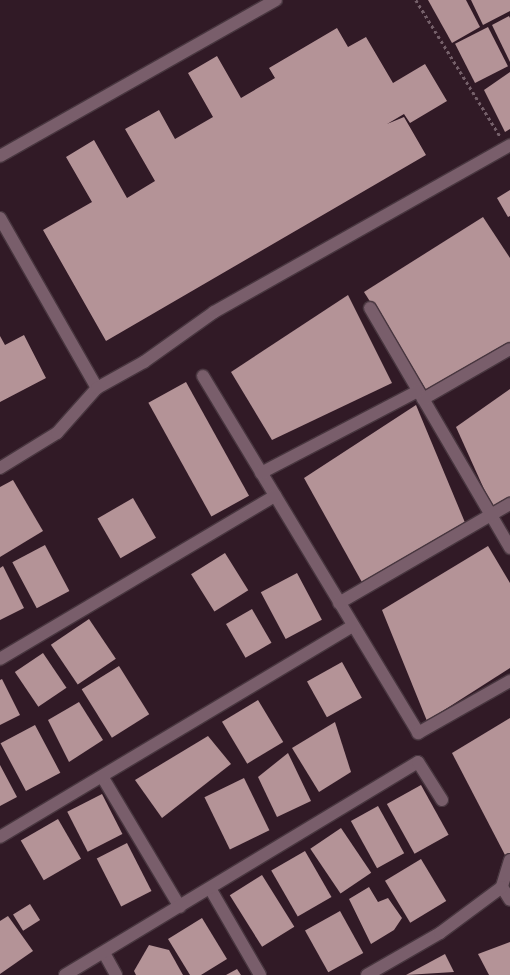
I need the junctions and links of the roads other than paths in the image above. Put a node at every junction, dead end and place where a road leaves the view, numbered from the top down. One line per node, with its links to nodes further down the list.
1 (276, 0): 3 (street)
2 (508, 146): 8 (street)
3 (0, 156)
4 (0, 218): 8 (street)
5 (370, 308): 9 (street)
6 (510, 348): 9 (street)
7 (203, 376): 11 (street)
8 (97, 388): 10 (street)
9 (420, 395): 11 (street); 14 (street)
10 (0, 468)
11 (261, 473): 12 (street)
12 (275, 496): 16 (street); 18 (street)
13 (510, 504): 14 (street)
14 (491, 515): 15 (street); 16 (street)
15 (510, 548)
16 (340, 603): 17 (street)
17 (353, 626): 19 (street); 20 (street)
18 (0, 659)
19 (510, 681)
20 (103, 778): 22 (street); 27 (street)
21 (442, 800): 25 (street)
22 (0, 837)
23 (510, 860): 24 (street)
24 (502, 887): 26 (street); 32 (street)
25 (211, 890): 27 (street); 31 (street)
26 (510, 900)
27 (180, 907): 28 (street)
28 (104, 953): 29 (street); 30 (street)
29 (65, 975)
30 (116, 975)
31 (260, 975)
32 (367, 975)

